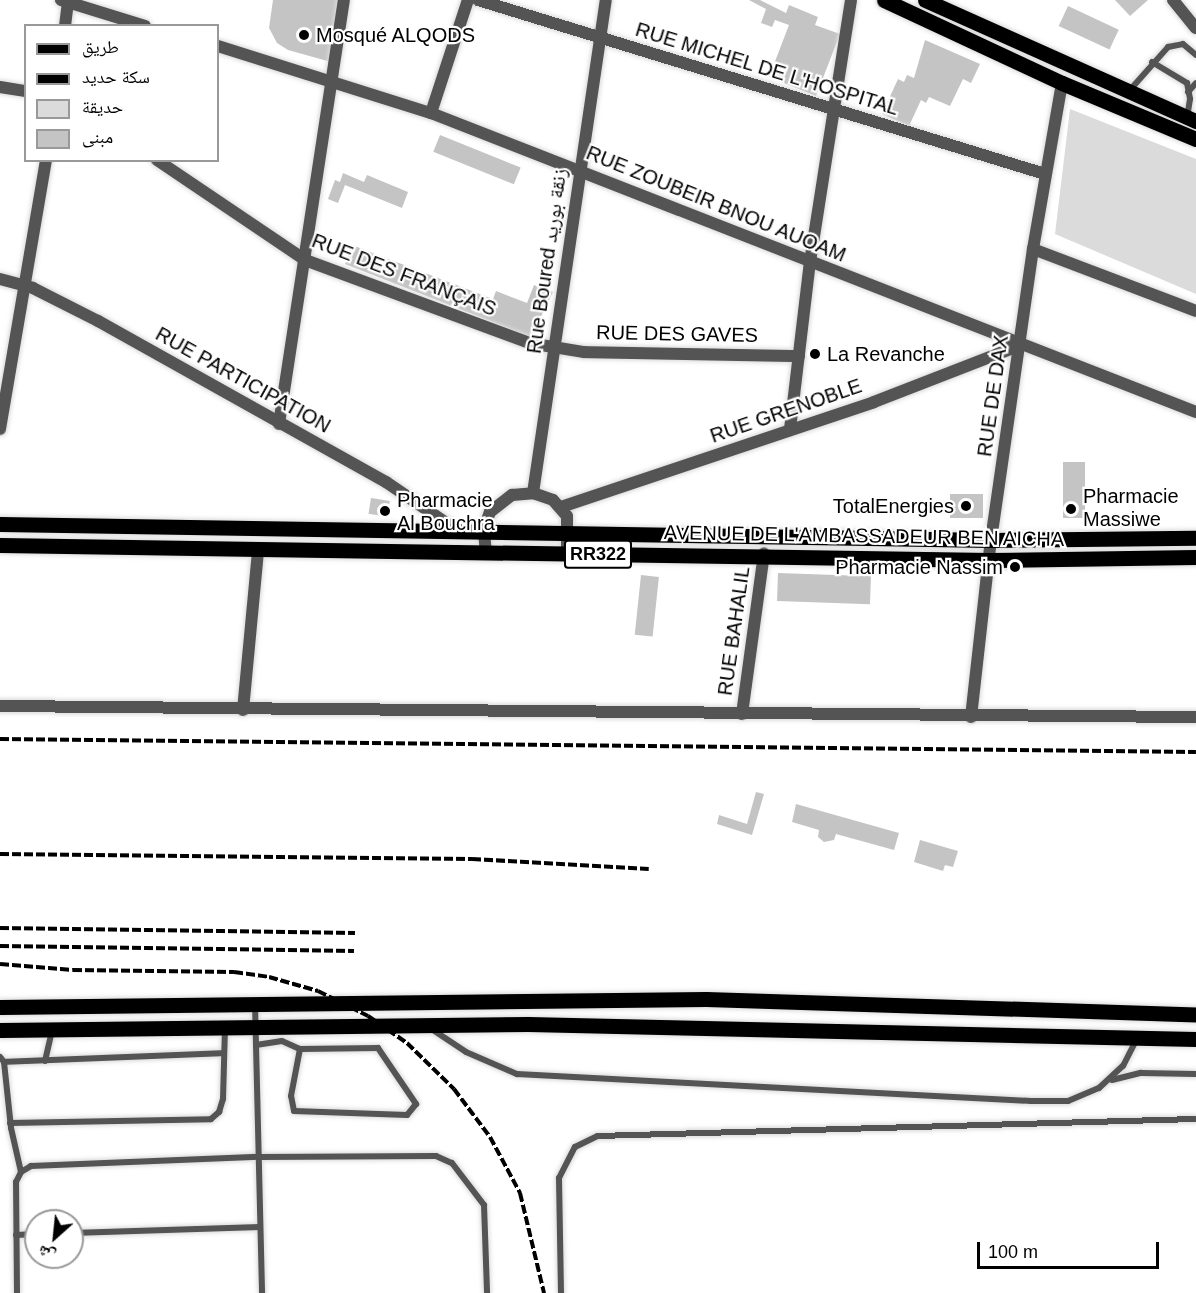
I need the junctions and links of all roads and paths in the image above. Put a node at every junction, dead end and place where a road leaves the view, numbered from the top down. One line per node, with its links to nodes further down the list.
1 (344, 0): 17 (street)
2 (468, 0): 25 (street)
3 (478, 0): 13 (street, RUE MICHEL DE L'HOSPITAL)
4 (606, 0): 13 (street, Rue Boured زنقة بوريد)
5 (851, 0): 24 (street)
6 (884, 0): 18 (main road)
7 (925, 0): 22 (main road)
8 (1173, 0): 12 (street)
9 (66, 1): 10 (street); 11 (street)
10 (64, 24)
11 (139, 24)
12 (1196, 28)
13 (599, 38): 24 (street, RUE MICHEL DE L'HOSPITAL); 31 (street, Rue Boured زنقة بوريد)
14 (219, 46): 17 (street, RUE ZOUBEIR BNOU AUOAM)
15 (1196, 54): 16 (lane)
16 (1152, 62): 22 (lane); 23 (lane)
17 (333, 79): 25 (street, RUE ZOUBEIR BNOU AUOAM); 34 (street)
18 (1062, 82): 27 (main road); 32 (street, RUE DE DAX)
19 (1196, 83): 23 (lane)
20 (0, 87): 21 (street)
21 (24, 91)
22 (1128, 92): 26 (main road)
23 (1188, 92): 26 (lane)
24 (834, 110): 32 (street, RUE MICHEL DE L'HOSPITAL); 35 (street)
25 (431, 113): 31 (street, RUE ZOUBEIR BNOU AUOAM)
26 (1191, 119): 27 (main road)
27 (1180, 132): 28 (main road)
28 (1196, 139)
29 (46, 162): 37 (street)
30 (160, 162): 34 (street, RUE DES FRANÇAIS)
31 (580, 170): 35 (street, RUE ZOUBEIR BNOU AUOAM); 40 (street, Rue Boured زنقة بوريد)
32 (1045, 174): 33 (street, RUE DE DAX)
33 (1033, 249): 38 (street); 39 (street, RUE DE DAX)
34 (305, 260): 40 (street, RUE DES FRANÇAIS); 44 (street)
35 (810, 262): 39 (street, RUE ZOUBEIR BNOU AUOAM); 41 (street)
36 (0, 279): 37 (street, RUE PARTICIPATION)
37 (24, 284): 42 (street); 44 (street, RUE PARTICIPATION)
38 (1196, 310)
39 (1021, 345): 43 (street, RUE ZOUBEIR BNOU AUOAM); 46 (street, RUE GRENOBLE); 54 (street, RUE DE DAX)
40 (554, 350): 41 (street, RUE DES GAVES); 47 (street, Rue Boured زنقة بوريد)
41 (799, 356): 46 (street)
42 (2, 400): 45 (street)
43 (1196, 412)
44 (279, 424): 50 (street, RUE PARTICIPATION)
45 (0, 429)
46 (790, 429): 48 (street, RUE GRENOBLE)
47 (533, 493): 48 (street); 51 (street)
48 (561, 507): 52 (street)
49 (0, 525): 50 (main road, AVENUE DE L'AMBASSADEUR BEN AICHA / RR322)
50 (458, 531): 51 (main road, AVENUE DE L'AMBASSADEUR BEN AICHA / RR322)
51 (484, 531): 52 (main road, AVENUE DE L'AMBASSADEUR BEN AICHA / RR322); 57 (street)
52 (567, 532): 54 (main road, AVENUE DE L'AMBASSADEUR BEN AICHA / RR322); 58 (street)
53 (1196, 538): 54 (main road, AVENUE DE L'AMBASSADEUR BEN AICHA / RR322)
54 (991, 540): 61 (street, RUE DE DAX)
55 (0, 545): 56 (main road, AVENUE DE L'AMBASSADEUR BEN AICHA / RR322)
56 (258, 550): 57 (main road, AVENUE DE L'AMBASSADEUR BEN AICHA / RR322); 63 (street)
57 (486, 554): 58 (main road, AVENUE DE L'AMBASSADEUR BEN AICHA / RR322)
58 (567, 554): 59 (main road, AVENUE DE L'AMBASSADEUR BEN AICHA / RR322)
59 (764, 554): 61 (main road, AVENUE DE L'AMBASSADEUR BEN AICHA / RR322); 64 (street, RUE BAHALIL)
60 (1196, 557): 61 (main road, AVENUE DE L'AMBASSADEUR BEN AICHA / RR322)
61 (990, 560): 65 (street, RUE DE DAX)
62 (0, 706): 63 (street)
63 (243, 710): 64 (street)
64 (742, 714): 65 (street)
65 (971, 717): 66 (street)
66 (1196, 717)
67 (371, 1002): 68 (main road); 71 (main road); 73 (main road)
68 (255, 1004): 69 (main road); 74 (lane)
69 (51, 1006): 70 (main road); 77 (main road)
70 (0, 1007)
71 (1196, 1014)
72 (424, 1024): 73 (main road); 79 (main road); 86 (lane)
73 (375, 1025): 74 (main road)
74 (256, 1028): 75 (main road); 80 (lane)
75 (225, 1029): 77 (main road); 82 (lane)
76 (0, 1030): 77 (main road)
77 (52, 1030): 84 (lane)
78 (1196, 1039): 79 (main road)
79 (1136, 1040): 86 (lane)
80 (256, 1045): 81 (lane); 89 (lane)
81 (300, 1049): 81 (lane)
82 (224, 1053): 84 (lane); 88 (lane)
83 (2, 1060): 84 (lane); 88 (lane)
84 (45, 1060)
85 (1196, 1074): 86 (lane)
86 (1108, 1082)
87 (1196, 1119): 98 (lane)
88 (10, 1123): 90 (lane)
89 (259, 1157): 90 (lane); 91 (lane); 97 (lane)
90 (21, 1172): 93 (lane)
91 (260, 1227): 92 (lane); 96 (lane)
92 (84, 1233)
93 (16, 1235): 94 (lane); 95 (lane)
94 (24, 1235)
95 (17, 1293)
96 (262, 1293)
97 (487, 1293)
98 (561, 1293)

